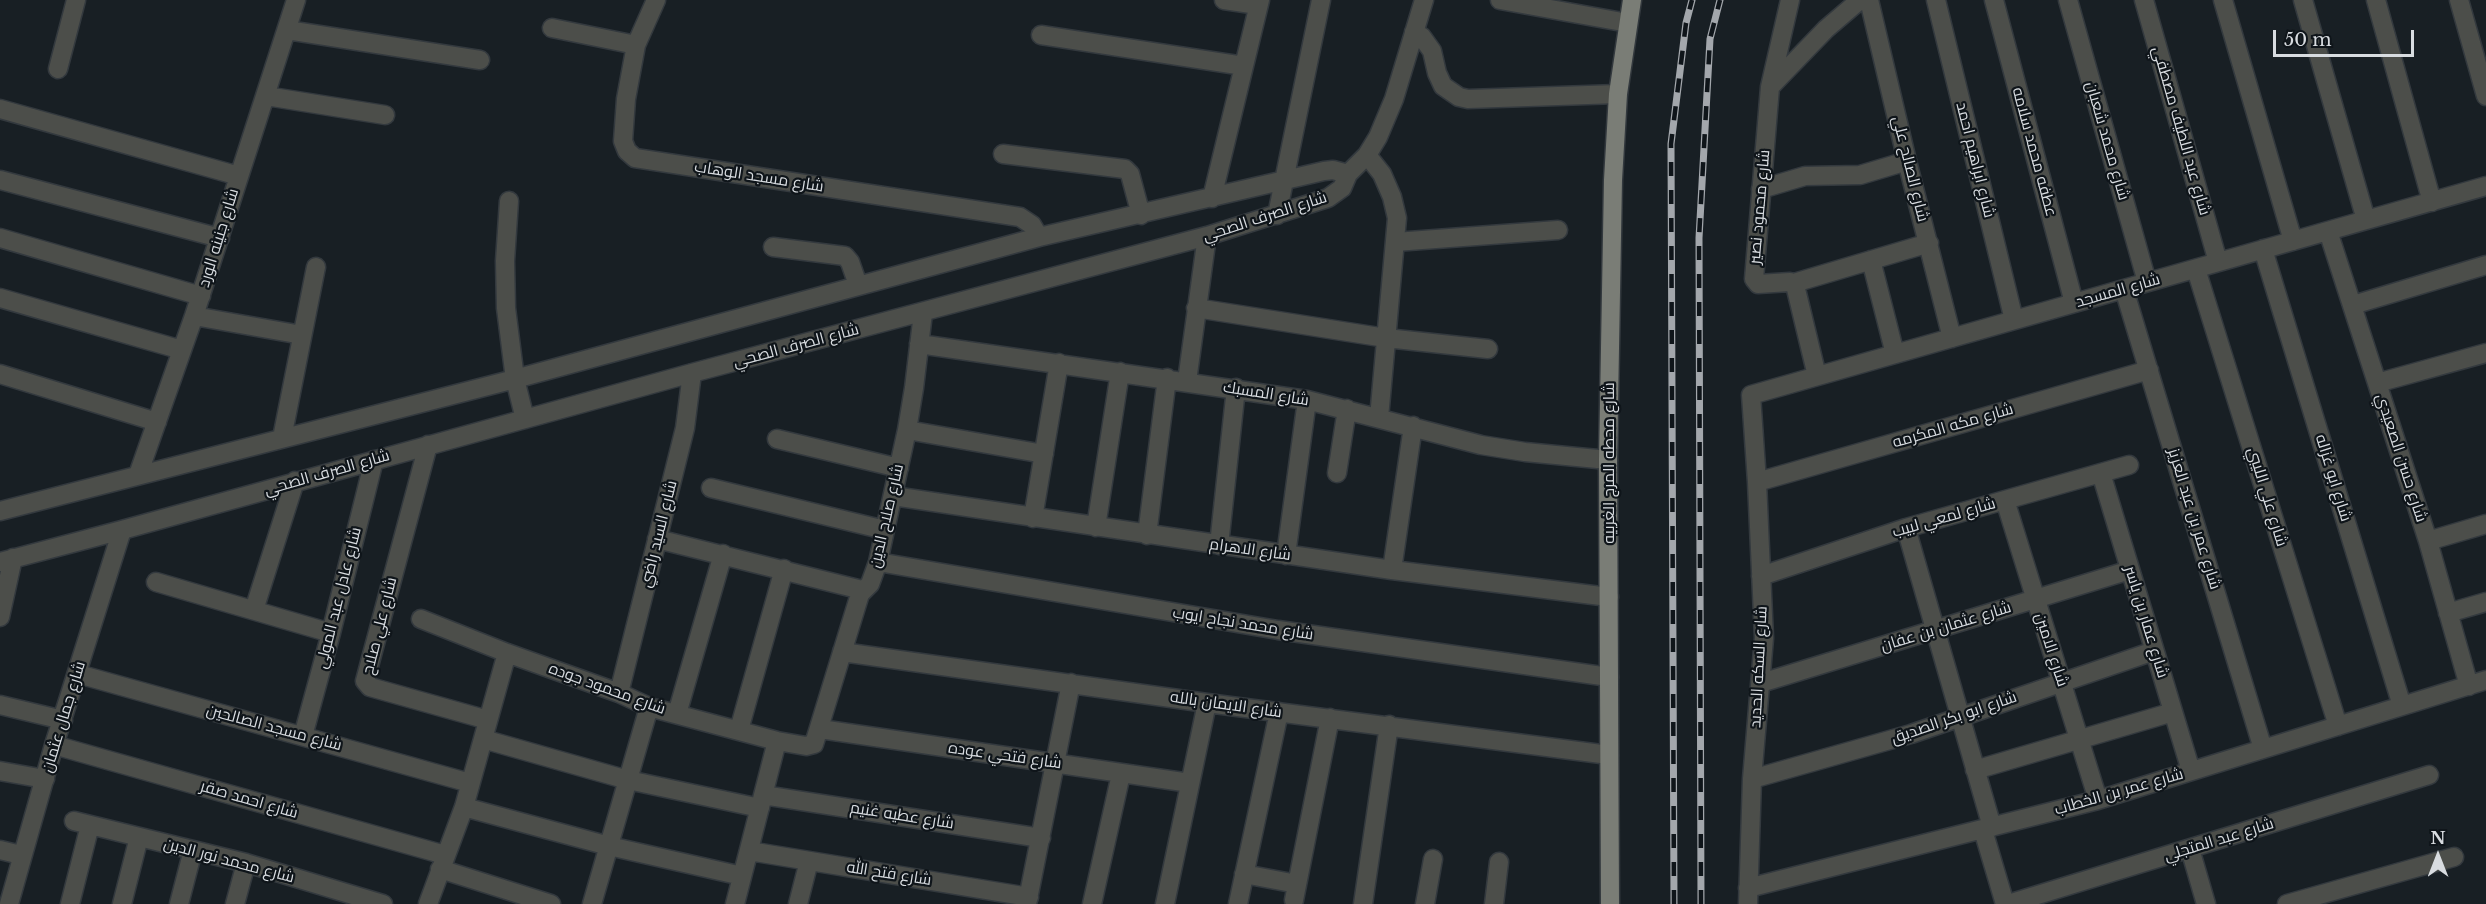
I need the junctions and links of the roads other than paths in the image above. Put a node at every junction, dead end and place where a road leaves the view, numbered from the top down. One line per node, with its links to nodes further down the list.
1 (76, 0): 30 (street)
2 (296, 0): 23 (street, شارع جنينه الورد)
3 (656, 0): 26 (street, شارع مسجد الوهاب)
4 (1224, 0): 20 (street)
5 (1321, 0): 42 (street)
6 (1424, 0): 24 (street)
7 (1500, 0): 21 (street)
8 (1632, 0): 21 (main road, شارع محطه المرج الغربيه)
9 (1790, 0): 31 (street, شارع محمود نصير)
10 (1860, 0): 31 (street)
11 (1869, 0): 39 (street, شارع الصالح علي)
12 (1936, 0): 79 (street, شارع ابراهيم احمد)
13 (1994, 0): 74 (street, عطفه محمد سلامه)
14 (2068, 0): 68 (street, شارع محمد شعبان)
15 (2144, 0): 64 (street, شارع عبد اللطيف مصطفي)
16 (2223, 0): 58 (street)
17 (2304, 0): 51 (street)
18 (2376, 0): 48 (street)
19 (2459, 0): 29 (street)
20 (1259, 3): 28 (street)
21 (1628, 23): 32 (main road, شارع محطه المرج الغربيه)
22 (552, 28): 26 (street)
23 (287, 30): 27 (street); 33 (street, شارع جنينه الورد)
24 (1414, 32): 32 (street); 38 (street)
25 (1041, 34): 28 (street)
26 (636, 45): 56 (street, شارع مسجد الوهاب)
27 (480, 60)
28 (1244, 66): 46 (street)
29 (2482, 66): 34 (street)
30 (58, 69)
31 (1770, 87): 45 (street, شارع محمود نصير)
32 (1618, 94): 112 (main road, شارع محطه المرج الغربيه)
33 (266, 96): 36 (street); 41 (street, شارع جنينه الورد)
34 (2486, 96)
35 (0, 109): 41 (street)
36 (385, 115)
37 (1004, 154): 49 (street)
38 (1367, 155): 40 (street); 59 (street)
39 (1907, 161): 45 (street); 60 (street, شارع الصالح علي)
40 (1348, 174): 42 (street, شارع الصرف الصحي); 50 (street, شارع الصرف الصحي)
41 (239, 176): 55 (street, شارع جنينه الورد)
42 (1285, 179): 46 (street, شارع الصرف الصحي); 50 (street)
43 (0, 180): 55 (street)
44 (2486, 186): 48 (street, شارع المسجد)
45 (1761, 189): 69 (street, شارع محمود نصير)
46 (1212, 198): 49 (street, شارع الصرف الصحي)
47 (509, 201): 95 (street)
48 (2432, 202): 51 (street, شارع المسجد)
49 (1142, 215): 56 (street, شارع الصرف الصحي)
50 (1277, 215): 54 (street, شارع الصرف الصحي)
51 (2366, 220): 53 (street, شارع المسجد)
52 (1558, 230): 59 (street)
53 (2328, 231): 58 (street, شارع المسجد); 75 (street, شارع حسن الصعيدي)
54 (1207, 236): 76 (street); 77 (street, شارع الصرف الصحي)
55 (220, 237): 72 (street, شارع جنينه الورد)
56 (1040, 237): 70 (street, شارع الصرف الصحي)
57 (0, 238): 72 (street)
58 (2293, 241): 62 (street, شارع المسجد)
59 (1395, 242): 81 (street)
60 (1929, 243): 63 (street); 82 (street, شارع الصالح علي)
61 (772, 247): 70 (street)
62 (2263, 249): 64 (street, شارع المسجد); 165 (street, شارع ابو غزاله)
63 (1871, 260): 69 (street); 87 (street)
64 (2218, 262): 67 (street, شارع المسجد)
65 (2486, 265): 75 (street)
66 (316, 267): 80 (street)
67 (2196, 269): 68 (street, شارع المسجد); 175 (street, شارع علي الليبي)
68 (2147, 282): 71 (street, شارع المسجد)
69 (1794, 283): 93 (street)
70 (858, 285): 95 (street, شارع الصرف الصحي)
71 (2124, 289): 74 (street, شارع المسجد); 89 (street, شارع عمر بن عبد العزيز)
72 (201, 296): 78 (street, شارع جنينه الورد)
73 (0, 298): 85 (street)
74 (2074, 303): 79 (street, شارع المسجد)
75 (2353, 305): 97 (street, شارع حسن الصعيدي)
76 (1196, 308): 81 (street); 96 (street)
77 (923, 313): 83 (street, شارع صلاح الدين); 91 (street, شارع الصرف الصحي)
78 (194, 316): 80 (street); 85 (street, شارع جنينه الورد)
79 (2014, 320): 82 (street, شارع المسجد)
80 (302, 335): 107 (street)
81 (1386, 338): 84 (street); 103 (street)
82 (1952, 338): 87 (street, شارع المسجد)
83 (920, 344): 88 (street, شارع المسبك); 106 (street, شارع صلاح الدين)
84 (1488, 349)
85 (182, 350): 104 (street, شارع جنينه الورد)
86 (2486, 353): 97 (street)
87 (1895, 354): 93 (street, شارع المسجد)
88 (1059, 363): 90 (street, شارع المسبك); 110 (street)
89 (2149, 370): 119 (street, شارع مكه المكرمه); 183 (street, شارع عمر بن عبد العزيز)
90 (1120, 372): 94 (street, شارع المسبك); 126 (street)
91 (692, 373): 102 (street, شارع الصرف الصحي); 131 (street, شارع السيد راضي)
92 (0, 374): 104 (street)
93 (1817, 376): 99 (street, شارع المسجد)
94 (1167, 378): 96 (street, شارع المسبك); 130 (street)
95 (515, 379): 102 (street); 107 (street, شارع الصرف الصحي)
96 (1187, 381): 98 (street, شارع المسبك)
97 (2376, 383): 132 (street, شارع حسن الصعيدي)
98 (1236, 388): 100 (street, شارع المسبك); 133 (street)
99 (1750, 395): 119 (street, شارع السكه الحديد)
100 (1307, 400): 101 (street, شارع المسبك); 135 (street)
101 (1347, 410): 103 (street, شارع المسبك); 115 (street)
102 (525, 418): 109 (street, شارع الصرف الصحي)
103 (1379, 418): 105 (street, شارع المسبك)
104 (157, 422): 117 (street, شارع جنينه الورد)
105 (1413, 426): 112 (street, شارع المسبك); 139 (street)
106 (907, 430): 110 (street); 114 (street, شارع صلاح الدين)
107 (282, 438): 117 (street, شارع الصرف الصحي)
108 (777, 439): 114 (street)
109 (428, 445): 111 (street, شارع الصرف الصحي); 173 (street, شارع علي صلاح)
110 (1044, 454): 124 (street)
111 (374, 460): 118 (street, شارع الصرف الصحي); 152 (street, شارع عادل عبد المولي)
112 (1608, 460): 144 (main road, شارع محطه المرج الغربيه)
113 (2129, 465): 116 (street, شارع لمعي لبيب)
114 (898, 468): 121 (street, شارع صلاح الدين)
115 (1337, 472)
116 (2101, 472): 122 (street, شارع لمعي لبيب); 140 (street, شارع عمار بن ياسر)
117 (138, 475): 123 (street, شارع الصرف الصحي)
118 (295, 481): 128 (street, شارع الصرف الصحي); 147 (street)
119 (1757, 482): 141 (street, شارع السكه الحديد)
120 (711, 488): 129 (street)
121 (892, 496): 124 (street, شارع الاهرام); 129 (street, شارع صلاح الدين)
122 (2005, 500): 127 (street, شارع لمعي لبيب); 145 (street, شارع الامين)
123 (0, 511)
124 (1034, 518): 126 (street, شارع الاهرام)
125 (2486, 524): 132 (street)
126 (1096, 527): 130 (street, شارع الاهرام)
127 (1906, 528): 141 (street, شارع لمعي لبيب); 151 (street)
128 (122, 530): 136 (street, شارع الصرف الصحي); 156 (street, شارع جمال عثمان)
129 (885, 530): 137 (street, شارع صلاح الدين)
130 (1147, 535): 133 (street, شارع الاهرام)
131 (657, 539): 134 (street); 162 (street, شارع السيد راضي)
132 (2428, 541): 148 (street, شارع حسن الصعيدي)
133 (1219, 545): 135 (street, شارع الاهرام)
134 (723, 554): 138 (street); 169 (street)
135 (1286, 555): 139 (street, شارع الاهرام)
136 (7, 560): 149 (street)
137 (878, 562): 143 (street, شارع صلاح الدين); 157 (street, شارع محمد نجاح ايوب)
138 (784, 569): 143 (street); 177 (street)
139 (1392, 570): 144 (street, شارع الاهرام)
140 (2130, 570): 145 (street, شارع عثمان بن عفان); 153 (street, شارع عمار بن ياسر)
141 (1761, 576): 160 (street, شارع السكه الحديد)
142 (156, 582): 147 (street)
143 (862, 590): 154 (street, شارع صلاح الدين)
144 (1609, 597): 157 (main road, شارع محطه المرج الغربيه)
145 (2035, 599): 151 (street, شارع عثمان بن عفان); 158 (street, شارع الامين)
146 (2486, 602): 148 (street)
147 (254, 610): 152 (street)
148 (2448, 613): 161 (street, شارع حسن الصعيدي)
149 (0, 617)
150 (421, 619): 155 (street, شارع محمود جوده)
151 (1934, 630): 160 (street, شارع عثمان بن عفان); 170 (street)
152 (331, 633): 178 (street, شارع عادل عبد المولي)
153 (2154, 651): 158 (street, شارع ابو بكر الصديق); 168 (street, شارع عمار بن ياسر)
154 (842, 652): 159 (street, شارع الايمان بالله); 176 (street, شارع صلاح الدين)
155 (507, 653): 162 (street, شارع محمود جوده); 173 (street)
156 (78, 674): 172 (street, شارع جمال عثمان); 178 (street, شارع مسجد الصالحين)
157 (1609, 677): 184 (main road, شارع محطه المرج الغربيه)
158 (2062, 682): 170 (street, شارع ابو بكر الصديق); 180 (street, شارع الامين)
159 (1071, 683): 163 (street, شارع الايمان بالله); 185 (street)
160 (1761, 683): 192 (street, شارع السكه الحديد)
161 (2477, 683): 165 (street, شارع عمر بن الخطاب)
162 (619, 693): 166 (street, شارع محمود جوده)
163 (1207, 703): 167 (street, شارع الايمان بالله); 195 (street)
164 (0, 705): 172 (street)
165 (2402, 706): 175 (street, شارع عمر بن الخطاب)
166 (649, 707): 169 (street, شارع محمود جوده); 193 (street)
167 (1279, 712): 171 (street, شارع الايمان بالله); 214 (street)
168 (2173, 712): 180 (street); 188 (street, شارع عمار بن ياسر)
169 (677, 714): 177 (street, شارع محمود جوده)
170 (1960, 716): 186 (street); 192 (street, شارع ابو بكر الصديق)
171 (1330, 718): 174 (street, شارع الايمان بالله); 214 (street)
172 (63, 720): 182 (street, شارع جمال عثمان)
173 (488, 720): 179 (street)
174 (1389, 725): 184 (street, شارع الايمان بالله); 232 (street)
175 (2338, 726): 183 (street, شارع عمر بن الخطاب)
176 (820, 729): 181 (street); 185 (street, شارع فتحي عوده)
177 (739, 730): 181 (street, شارع محمود جوده)
178 (303, 736): 194 (street, شارع مسجد الصالحين)
179 (483, 739): 193 (street, شارع عطيه غنيم); 194 (street)
180 (2079, 740): 186 (street); 196 (street, شارع الامين)
181 (777, 741): 197 (street)
182 (54, 745): 191 (street, شارع جمال عثمان); 211 (street, شارع احمد صقر)
183 (2263, 749): 188 (street, شارع عمر بن الخطاب)
184 (1609, 755): 235 (main road, شارع محطه المرج الغربيه)
185 (1055, 763): 189 (street, شارع فتحي عوده); 201 (street)
186 (1976, 770): 199 (street)
187 (0, 771): 191 (street)
188 (2191, 771): 196 (street, شارع عمر بن الخطاب)
189 (1121, 774): 195 (street, شارع فتحي عوده); 229 (street)
190 (2429, 775): 203 (street, شارع عبد المتجلي)
191 (45, 779): 207 (street, شارع جمال عثمان)
192 (1752, 779): 216 (street, شارع السكه الحديد)
193 (628, 780): 197 (street, شارع عطيه غنيم); 202 (street)
194 (470, 783): 198 (street)
195 (1190, 783): 230 (street)
196 (2098, 800): 199 (street, شارع عمر بن الخطاب)
197 (762, 801): 201 (street, شارع عطيه غنيم); 206 (street)
198 (464, 807): 202 (street); 211 (street)
199 (1988, 828): 216 (street, شارع عمر بن الخطاب); 236 (street)
200 (139, 837): 205 (street, شارع محمد نور الدين); 219 (street, شارع محمد نور الدين); 220 (street)
201 (1041, 838): 217 (street)
202 (609, 846): 215 (street); 226 (street)
203 (2190, 849): 236 (street, شارع عبد المتجلي); 237 (street)
204 (0, 850): 207 (street)
205 (193, 850): 213 (street, شارع محمد نور الدين); 221 (street)
206 (749, 851): 210 (street, شارع فتح الله); 215 (street)
207 (21, 855): 218 (street, شارع جمال عثمان)
208 (2454, 857): 238 (street)
209 (1433, 859): 233 (street)
210 (809, 861): 217 (street, شارع فتح الله); 228 (street)
211 (442, 862): 224 (street); 225 (street, شارع احمد صقر)
212 (1499, 862): 234 (street)
213 (246, 863): 222 (street); 223 (street, شارع محمد نور الدين)
214 (1244, 874): 231 (street)
215 (742, 876): 227 (street)
216 (1748, 896)
217 (1028, 900)
218 (9, 904)
219 (70, 904)
220 (122, 904)
221 (179, 904)
222 (235, 904)
223 (383, 904)
224 (428, 904)
225 (551, 904)
226 (592, 904)
227 (735, 904)
228 (798, 904)
229 (1092, 904)
230 (1165, 904)
231 (1238, 904)
232 (1363, 904)
233 (1425, 904)
234 (1494, 904)
235 (1610, 904)
236 (2006, 904)
237 (2206, 904)
238 (2288, 904)

